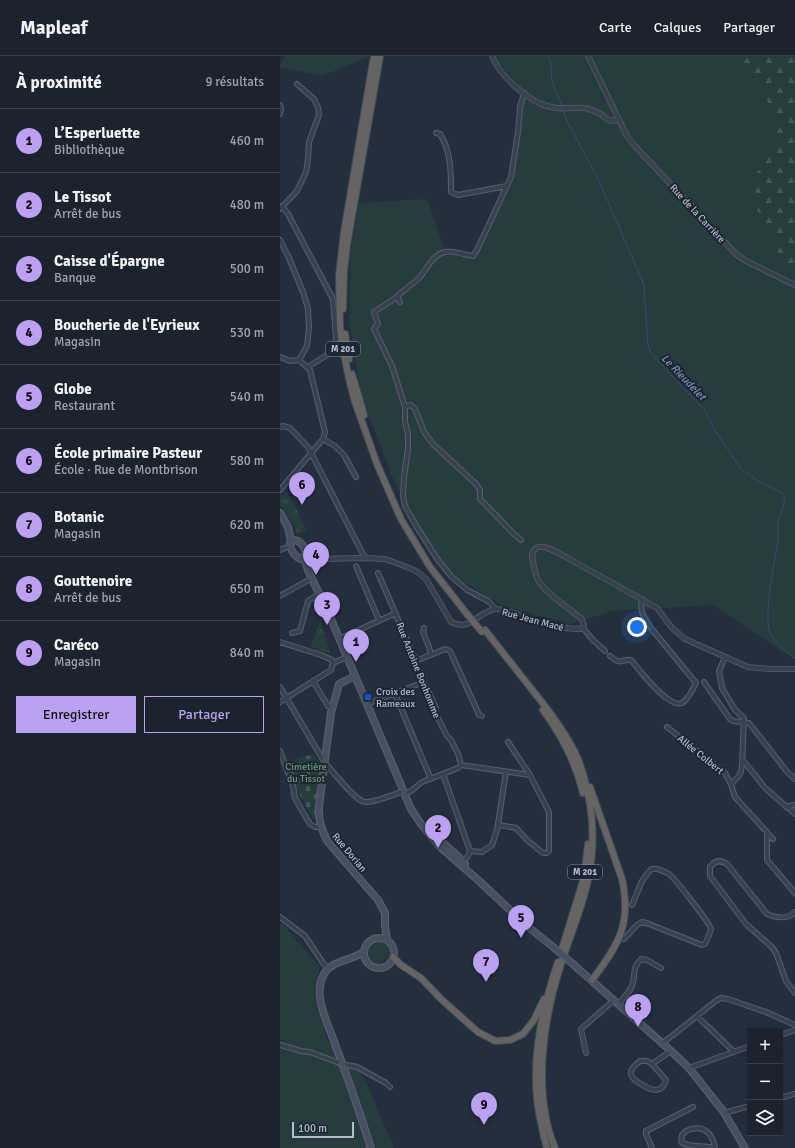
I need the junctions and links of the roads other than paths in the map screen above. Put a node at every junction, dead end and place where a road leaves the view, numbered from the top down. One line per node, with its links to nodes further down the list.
1 (374, 56): 40 (highway, M 201)
2 (380, 56): 40 (highway, M 201)
3 (492, 56): 6 (street)
4 (588, 56): 9 (street, Rue de la Carrière)
5 (297, 84): 12 (street)
6 (524, 93): 9 (street); 11 (street)
7 (280, 106): 8 (street)
8 (280, 114)
9 (619, 120): 14 (street, Rue de la Carrière)
10 (436, 134): 11 (street)
11 (507, 186): 15 (street)
12 (281, 208): 19 (street)
13 (280, 240): 18 (street)
14 (795, 284)
15 (397, 297): 16 (street); 20 (street)
16 (400, 302)
17 (280, 356): 18 (street)
18 (299, 360): 19 (street)
19 (308, 367): 22 (street)
20 (405, 407): 27 (street); 38 (street)
21 (280, 427): 23 (street)
22 (323, 439): 23 (street); 24 (street)
23 (311, 452): 25 (street); 31 (street)
24 (356, 477)
25 (280, 490)
26 (280, 513): 28 (main road)
27 (521, 540)
28 (293, 542): 29 (street); 30 (main road); 30 (main road)
29 (280, 550)
30 (304, 556): 31 (street, Rue Jean Macé); 34 (main road)
31 (365, 558): 38 (street, Rue Jean Macé)
32 (356, 566): 41 (street)
33 (378, 573): 39 (street, Rue Antoine Bonhomme)
34 (312, 578): 35 (main road); 36 (street)
35 (319, 594): 45 (street); 46 (main road)
36 (280, 596)
37 (642, 599): 43 (street, Rue Jean Macé); 50 (street); 52 (street)
38 (496, 609): 43 (street, Rue Jean Macé)
39 (396, 613): 41 (street); 53 (street, Rue Antoine Bonhomme)
40 (469, 613): 44 (highway, M 201, bridge)
41 (379, 620): 46 (street)
42 (424, 628): 49 (street)
43 (583, 628): 48 (street)
44 (483, 631): 71 (highway, M 201); 106 (highway, M 201)
45 (292, 633)
46 (339, 639): 51 (main road)
47 (280, 642): 54 (street)
48 (606, 651)
49 (431, 655): 53 (street); 66 (street)
50 (610, 656)
51 (347, 657): 54 (street); 56 (main road)
52 (725, 657): 55 (street); 67 (street)
53 (416, 661): 58 (street, Rue Antoine Bonhomme)
54 (332, 662): 57 (street)
55 (795, 669)
56 (355, 676): 64 (main road); 65 (main road, Rue Dorian)
57 (313, 680): 62 (street); 65 (street)
58 (424, 682): 61 (street); 74 (street, Rue Antoine Bonhomme)
59 (704, 682): 67 (street)
60 (280, 688): 62 (street)
61 (395, 694): 64 (street); 78 (street)
62 (286, 698): 63 (street); 73 (street)
63 (280, 702)
64 (367, 704): 81 (main road)
65 (332, 708): 73 (main road, Rue Dorian)
66 (482, 716)
67 (744, 722): 72 (street); 79 (street)
68 (667, 727): 80 (street, Allée Colbert)
69 (508, 742): 77 (street)
70 (280, 751): 86 (street)
71 (578, 759): 105 (highway); 131 (highway, M 201)
72 (743, 760): 80 (street); 83 (street)
73 (325, 764): 81 (street); 86 (main road, Rue Dorian)
74 (461, 765): 75 (street); 76 (street)
75 (506, 772): 77 (street); 85 (street)
76 (443, 774): 78 (street); 89 (street)
77 (530, 774): 85 (street)
78 (431, 779): 81 (street)
79 (795, 779)
80 (731, 784): 87 (street, Allée Colbert)
81 (405, 792): 90 (main road)
82 (795, 805): 83 (street)
83 (786, 807): 84 (street)
84 (795, 814)
85 (498, 825): 89 (street)
86 (321, 827): 95 (main road, Rue Dorian)
87 (767, 833): 88 (street, Allée Colbert); 91 (street)
88 (773, 839)
89 (470, 851): 90 (street)
90 (462, 862): 105 (main road, bridge)
91 (795, 893)
92 (632, 905): 97 (street)
93 (795, 912): 107 (street)
94 (280, 917): 103 (street)
95 (385, 925): 96 (main road); 98 (main road, Rue Dorian)
96 (379, 937): 98 (main road); 99 (main road)
97 (624, 939)
98 (387, 940): 100 (main road)
99 (363, 952): 101 (main road); 102 (main road)
100 (393, 957): 102 (main road); 106 (highway)
101 (345, 961): 102 (main road); 103 (main road)
102 (366, 961)
103 (328, 968): 120 (main road)
104 (661, 968): 109 (street)
105 (592, 980): 108 (main road)
106 (550, 986): 130 (highway, M 201)
107 (795, 993)
108 (614, 1000): 109 (main road); 119 (street)
109 (619, 1004): 114 (main road)
110 (697, 1016): 111 (street); 114 (street); 118 (street)
111 (795, 1025)
112 (795, 1030): 113 (street)
113 (783, 1034)
114 (663, 1043): 117 (main road)
115 (280, 1045): 120 (street)
116 (747, 1047): 118 (street)
117 (671, 1051): 121 (street); 122 (main road)
118 (734, 1052): 122 (street)
119 (586, 1053)
120 (342, 1064): 123 (street); 129 (main road)
121 (652, 1064): 121 (street)
122 (689, 1068): 128 (main road)
123 (390, 1087)
124 (795, 1094): 125 (street)
125 (783, 1097)
126 (693, 1107): 132 (street)
127 (747, 1107): 128 (street)
128 (724, 1113): 134 (main road)
129 (371, 1148)
130 (547, 1148)
131 (555, 1148)
132 (652, 1148)
133 (715, 1148): 133 (street)
134 (745, 1148)

